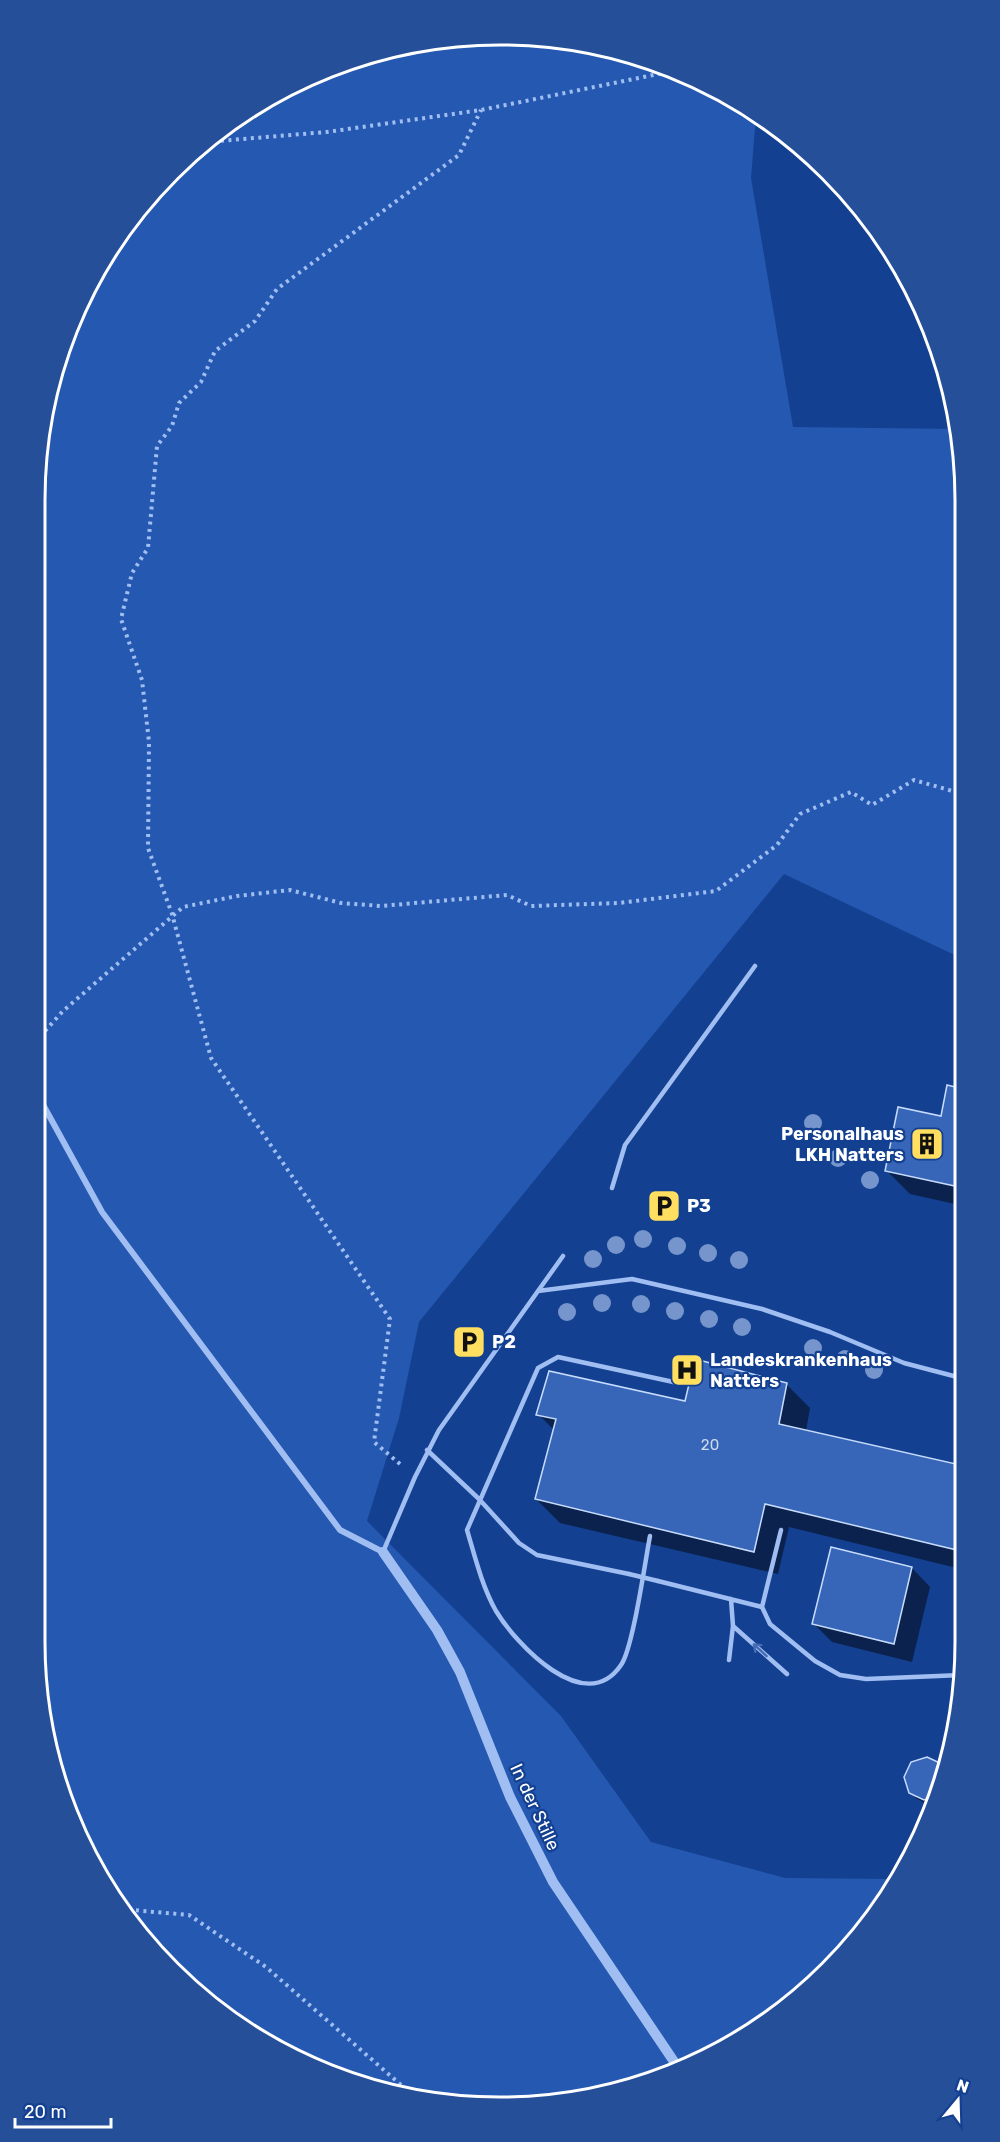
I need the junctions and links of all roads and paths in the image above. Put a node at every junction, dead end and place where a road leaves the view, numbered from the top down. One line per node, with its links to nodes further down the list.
1 (655, 72): 2 (path)
2 (480, 110): 3 (path); 5 (path)
3 (221, 141)
4 (955, 792): 5 (path)
5 (172, 914): 7 (path); 15 (path)
6 (755, 966): 9 (lane)
7 (45, 1030)
8 (45, 1110): 19 (street)
9 (612, 1188)
10 (563, 1256): 11 (lane)
11 (538, 1291): 12 (lane); 14 (lane)
12 (955, 1376)
13 (678, 1383): 16 (lane)
14 (427, 1450): 15 (lane); 16 (lane)
15 (415, 1477): 19 (lane)
16 (479, 1499): 18 (lane); 20 (lane, bridge)
17 (781, 1530): 21 (lane)
18 (650, 1536)
19 (383, 1552): 27 (street, In der Stille)
20 (732, 1599): 21 (lane); 22 (lane)
21 (762, 1607): 25 (lane)
22 (733, 1626): 23 (lane); 24 (lane, one-way to 22)
23 (729, 1660)
24 (787, 1674)
25 (954, 1675)
26 (133, 1910): 28 (path)
27 (674, 2062)
28 (402, 2086)

